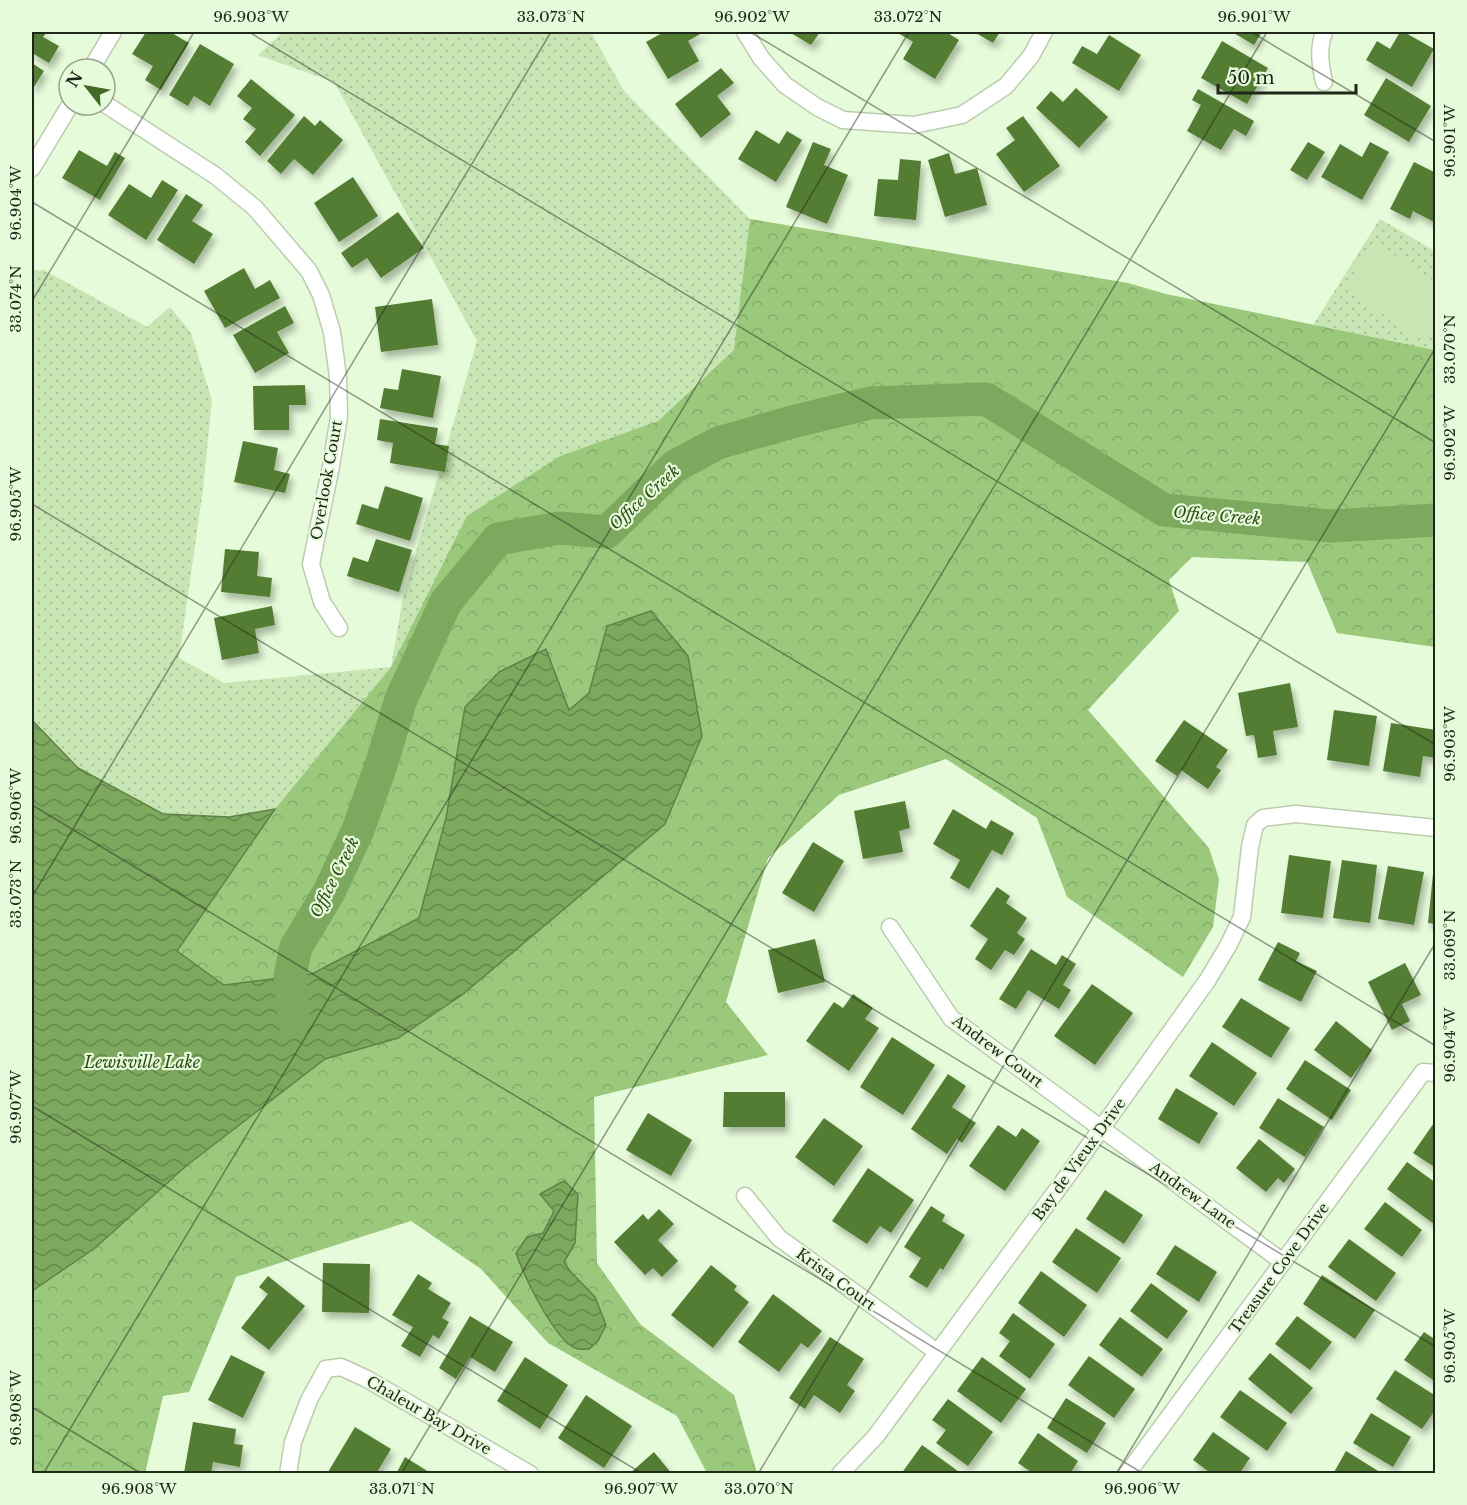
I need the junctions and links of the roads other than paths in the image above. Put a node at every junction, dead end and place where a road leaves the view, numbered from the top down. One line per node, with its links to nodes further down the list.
1 (113, 32): 5 (street)
2 (745, 32): 3 (street)
3 (1044, 32)
4 (1324, 32): 6 (street)
5 (98, 57)
6 (1324, 82)
7 (117, 112): 10 (street, Overlook Court)
8 (63, 117): 9 (street)
9 (32, 168)
10 (339, 628)
11 (1436, 828): 14 (street, Bay de Vieux Drive)
12 (890, 927): 14 (street, Andrew Court)
13 (1436, 1073): 16 (street, Treasure Cove Drive)
14 (1102, 1128): 16 (street, Andrew Lane); 17 (street, Bay de Vieux Drive)
15 (745, 1196): 17 (street, Krista Court)
16 (1283, 1262): 21 (street, Treasure Cove Drive)
17 (937, 1352): 20 (street, Bay de Vieux Drive)
18 (288, 1473): 19 (street, Chaleur Bay Drive)
19 (530, 1473)
20 (840, 1473)
21 (1127, 1473)

